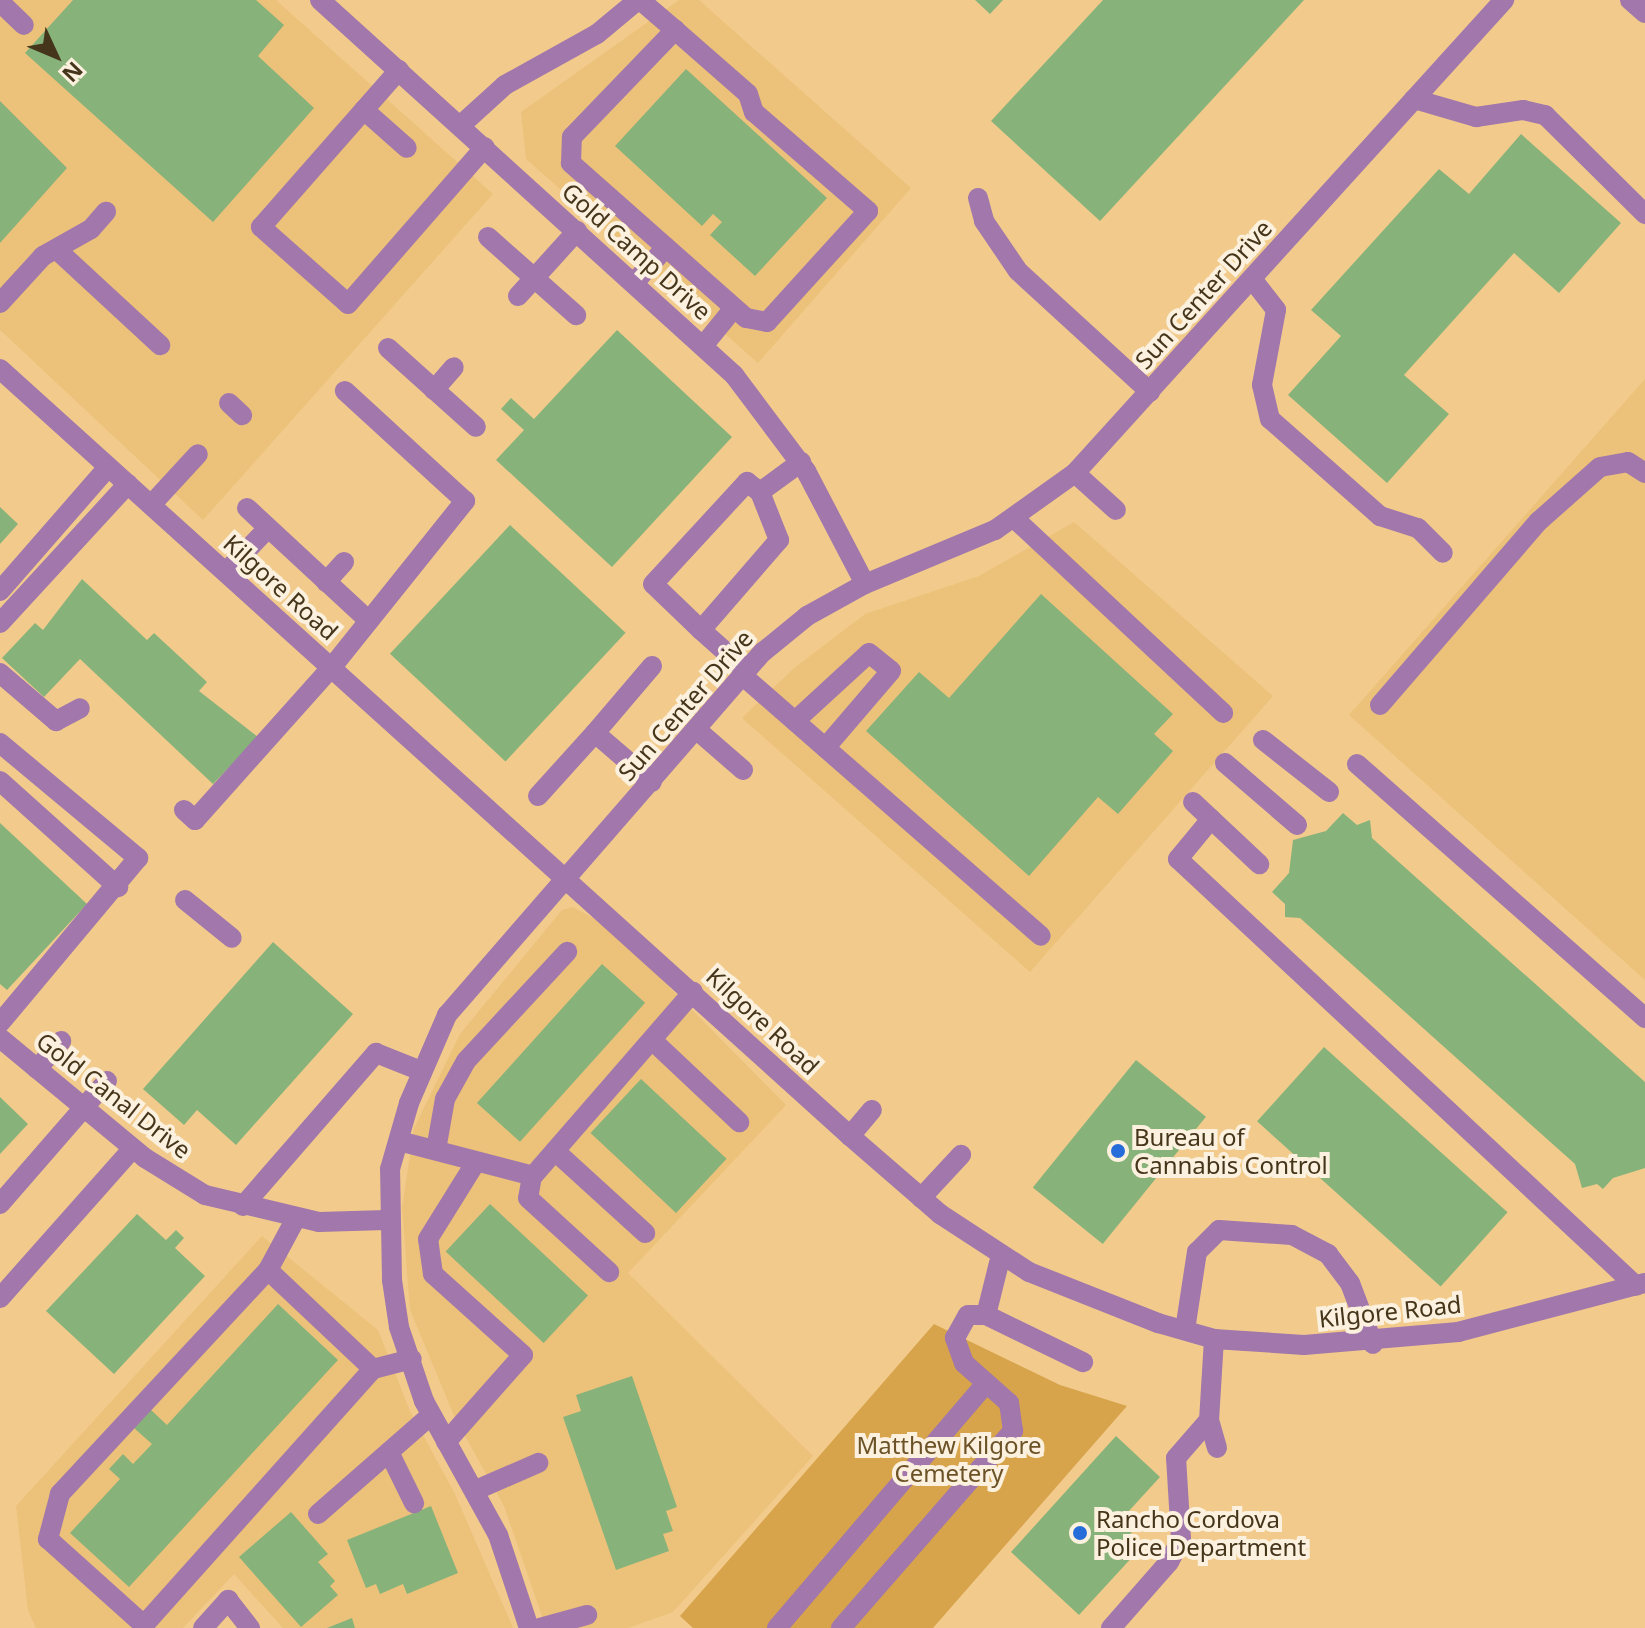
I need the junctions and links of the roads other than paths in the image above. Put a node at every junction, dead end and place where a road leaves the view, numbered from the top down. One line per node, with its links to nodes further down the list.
1 (320, 0): 9 (street, Gold Camp Drive)
2 (639, 0): 8 (street); 12 (street)
3 (1504, 0): 10 (street, Sun Center Drive)
4 (1630, 0): 6 (street)
5 (0, 2): 7 (street)
6 (1645, 13)
7 (24, 25)
8 (675, 30): 20 (street); 27 (street)
9 (399, 70): 11 (street); 12 (street, Gold Camp Drive)
10 (1414, 99): 17 (street); 23 (street, Sun Center Drive)
11 (364, 110): 13 (street); 14 (street)
12 (461, 125): 13 (street, Gold Camp Drive)
13 (485, 147): 18 (street, Gold Camp Drive)
14 (407, 148)
15 (978, 198): 36 (street)
16 (106, 212): 21 (street)
17 (1645, 214)
18 (577, 231): 22 (street); 24 (street, Gold Camp Drive)
19 (488, 237): 22 (street)
20 (666, 247): 24 (street); 27 (street)
21 (56, 249): 26 (street); 29 (street)
22 (534, 278): 25 (street); 28 (street)
23 (1252, 279): 36 (street, Sun Center Drive); 52 (street)
24 (634, 283): 30 (street, Gold Camp Drive)
25 (518, 296)
26 (0, 303)
27 (734, 308): 30 (street)
28 (576, 315)
29 (160, 345)
30 (703, 346): 39 (street, Gold Camp Drive)
31 (388, 348): 34 (street)
32 (454, 367): 34 (street)
33 (0, 369): 40 (street, Kilgore Road)
34 (434, 390): 37 (street)
35 (345, 391): 61 (street)
36 (1150, 392): 41 (street, Sun Center Drive)
37 (476, 427)
38 (198, 454): 45 (street)
39 (801, 462): 44 (street); 58 (street, Gold Camp Drive)
40 (108, 467): 43 (street, Kilgore Road); 47 (street)
41 (1075, 473): 48 (street); 49 (street, Sun Center Drive)
42 (1645, 473): 67 (street)
43 (128, 484): 45 (street, Kilgore Road); 51 (street)
44 (760, 492): 62 (street); 62 (street)
45 (151, 505): 56 (street, Kilgore Road)
46 (247, 508): 50 (street)
47 (62, 510): 51 (street); 53 (street)
48 (1116, 510)
49 (1014, 518): 58 (street, Sun Center Drive); 69 (street)
50 (268, 528): 56 (street); 57 (street)
51 (90, 536): 55 (street)
52 (1443, 553)
53 (31, 557): 55 (street); 59 (street)
54 (344, 562): 57 (street)
55 (47, 571): 60 (street)
56 (226, 572): 64 (street, Kilgore Road)
57 (326, 582): 61 (street)
58 (865, 584): 66 (street, Sun Center Drive)
59 (0, 591)
60 (0, 621)
61 (369, 621): 64 (street)
62 (701, 630): 66 (street)
63 (652, 666): 72 (street)
64 (332, 667): 84 (street); 88 (street, Kilgore Road)
65 (0, 673): 68 (street)
66 (745, 674): 70 (street); 71 (street, Sun Center Drive)
67 (1380, 705)
68 (80, 708)
69 (1223, 713)
70 (795, 721): 75 (street); 75 (street)
71 (697, 730): 78 (street); 80 (street, Sun Center Drive)
72 (595, 733): 80 (street); 82 (street)
73 (1263, 740): 81 (street)
74 (0, 743): 89 (street)
75 (825, 748): 91 (street)
76 (1225, 763): 86 (street)
77 (1357, 764): 95 (street)
78 (743, 770)
79 (0, 781): 89 (street)
80 (652, 782): 88 (street, Sun Center Drive)
81 (1329, 792)
82 (538, 796)
83 (1193, 802): 85 (street)
84 (184, 810)
85 (1211, 819): 87 (street); 123 (street)
86 (1297, 825)
87 (1259, 864)
88 (567, 876): 94 (street, Kilgore Road); 101 (street, Sun Center Drive)
89 (118, 887): 96 (street)
90 (185, 900): 92 (street)
91 (1041, 936)
92 (232, 938)
93 (567, 952): 109 (street)
94 (693, 992): 98 (street); 106 (street, Kilgore Road)
95 (1645, 1018)
96 (0, 1023)
97 (0, 1038): 100 (street, Gold Canal Drive)
98 (652, 1040): 105 (street); 110 (street)
99 (61, 1041): 100 (street)
100 (37, 1069): 103 (street, Gold Canal Drive)
101 (421, 1071): 107 (street, Sun Center Drive); 116 (street)
102 (107, 1081): 103 (street)
103 (84, 1107): 108 (street, Gold Canal Drive); 115 (street)
104 (872, 1110): 106 (street)
105 (739, 1122)
106 (850, 1136): 114 (street, Kilgore Road)
107 (399, 1141): 109 (street); 118 (street, Sun Center Drive)
108 (133, 1148): 116 (street, Gold Canal Drive); 124 (street)
109 (436, 1150): 112 (street)
110 (555, 1151): 113 (street); 119 (street)
111 (961, 1155): 114 (street)
112 (476, 1162): 113 (street); 135 (street)
113 (532, 1176): 122 (street)
114 (921, 1198): 120 (street, Kilgore Road)
115 (0, 1204)
116 (243, 1206): 117 (street, Gold Canal Drive)
117 (296, 1218): 118 (street, Gold Canal Drive); 121 (street)
118 (386, 1220): 129 (street, Sun Center Drive)
119 (645, 1233)
120 (1001, 1255): 125 (street); 126 (street, Kilgore Road)
121 (268, 1270): 131 (street); 131 (street)
122 (609, 1272)
123 (1640, 1284): 128 (street, Kilgore Road)
124 (0, 1298)
125 (986, 1315): 130 (street); 132 (street)
126 (1185, 1330): 127 (street, Kilgore Road); 128 (street)
127 (1214, 1339): 128 (street, Kilgore Road); 134 (street)
128 (1373, 1344)
129 (412, 1359): 131 (street); 133 (street, Sun Center Drive)
130 (1083, 1362)
131 (373, 1369)
132 (986, 1383): 147 (street); 148 (street)
133 (431, 1415): 135 (street, Sun Center Drive); 137 (street)
134 (1209, 1420): 136 (street); 149 (street)
135 (446, 1442): 139 (street, Sun Center Drive)
136 (1217, 1448)
137 (389, 1452): 140 (street); 141 (street)
138 (538, 1463): 139 (street)
139 (476, 1490): 145 (street, Sun Center Drive)
140 (414, 1503)
141 (318, 1514)
142 (587, 1615): 146 (street)
143 (203, 1628): 144 (street)
144 (250, 1628)
145 (529, 1628)
146 (540, 1628)
147 (777, 1628)
148 (841, 1628)
149 (1111, 1628)

